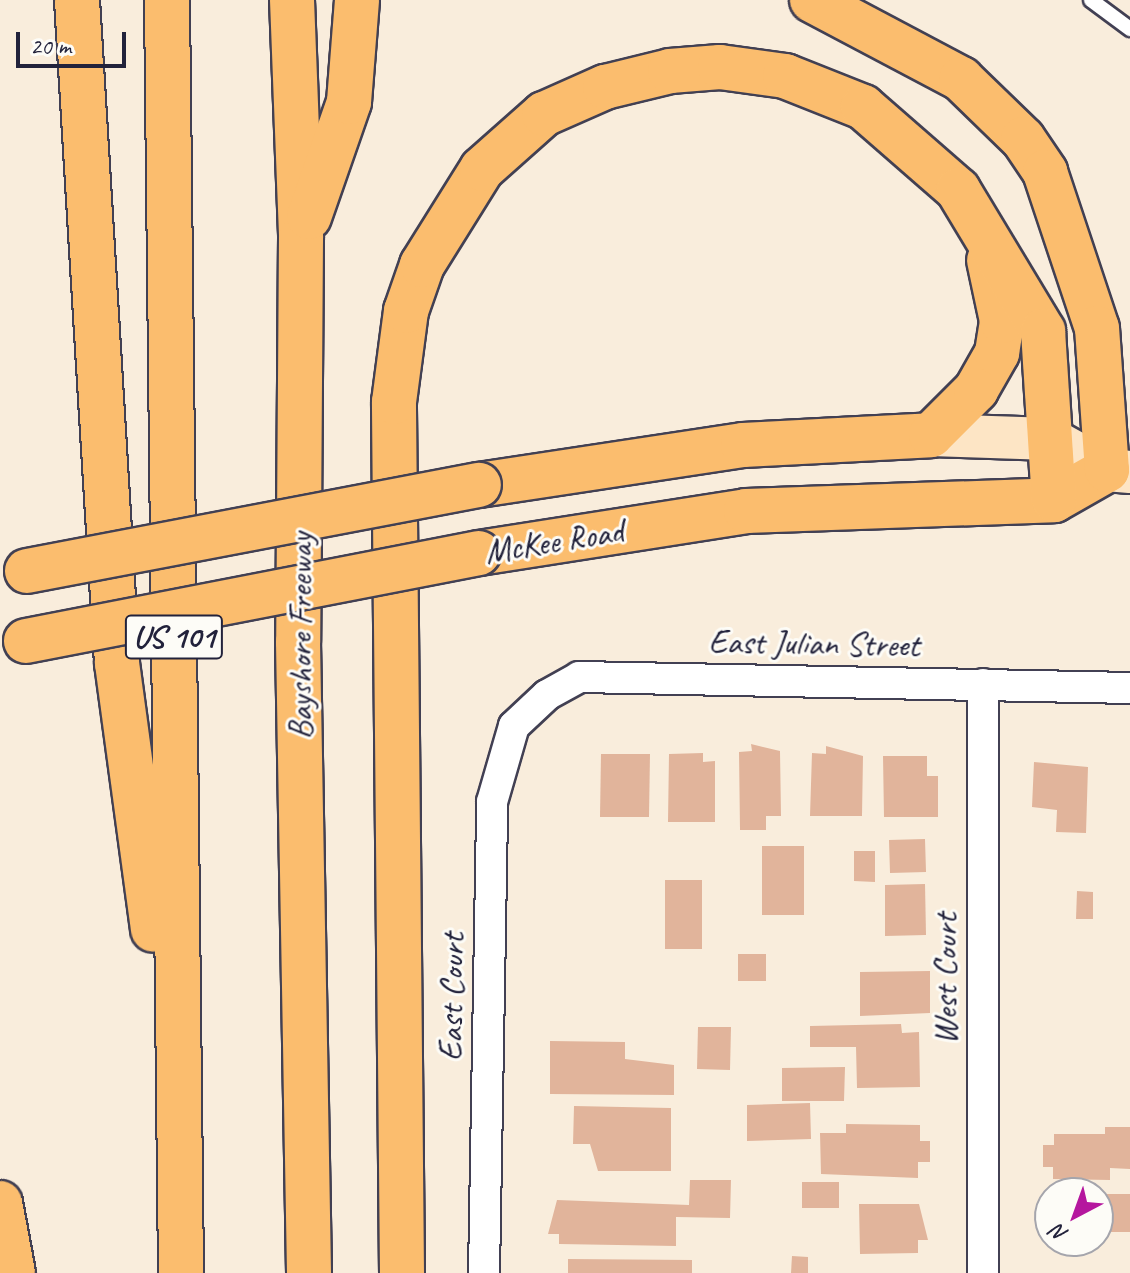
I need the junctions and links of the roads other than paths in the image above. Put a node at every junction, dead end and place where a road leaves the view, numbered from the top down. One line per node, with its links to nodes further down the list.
1 (77, 0): 19 (main road)
2 (167, 0): 19 (main road, US 101)
3 (292, 0): 9 (main road, Bayshore Freeway)
4 (357, 0): 9 (main road)
5 (812, 0): 12 (main road)
6 (1091, 0): 7 (lane)
7 (1130, 29)
8 (982, 223): 10 (main road); 11 (main road); 24 (main road)
9 (301, 238): 23 (main road, Bayshore Freeway)
10 (931, 435): 11 (main road, McKee Road); 14 (main road, McKee Road, bridge)
11 (1051, 439): 12 (main road, McKee Road); 13 (main road)
12 (1119, 471): 13 (main road, McKee Road)
13 (1054, 500): 15 (main road, McKee Road, bridge)
14 (13, 573)
15 (13, 643)
16 (983, 684): 17 (street, East Julian Street); 18 (street, East Julian Street); 26 (street, West Court)
17 (1130, 688)
18 (514, 726): 25 (street, East Court)
19 (179, 1114): 22 (main road, US 101)
20 (0, 1203): 21 (main road)
21 (13, 1273)
22 (181, 1273)
23 (309, 1273)
24 (402, 1273)
25 (484, 1273)
26 (983, 1273)

